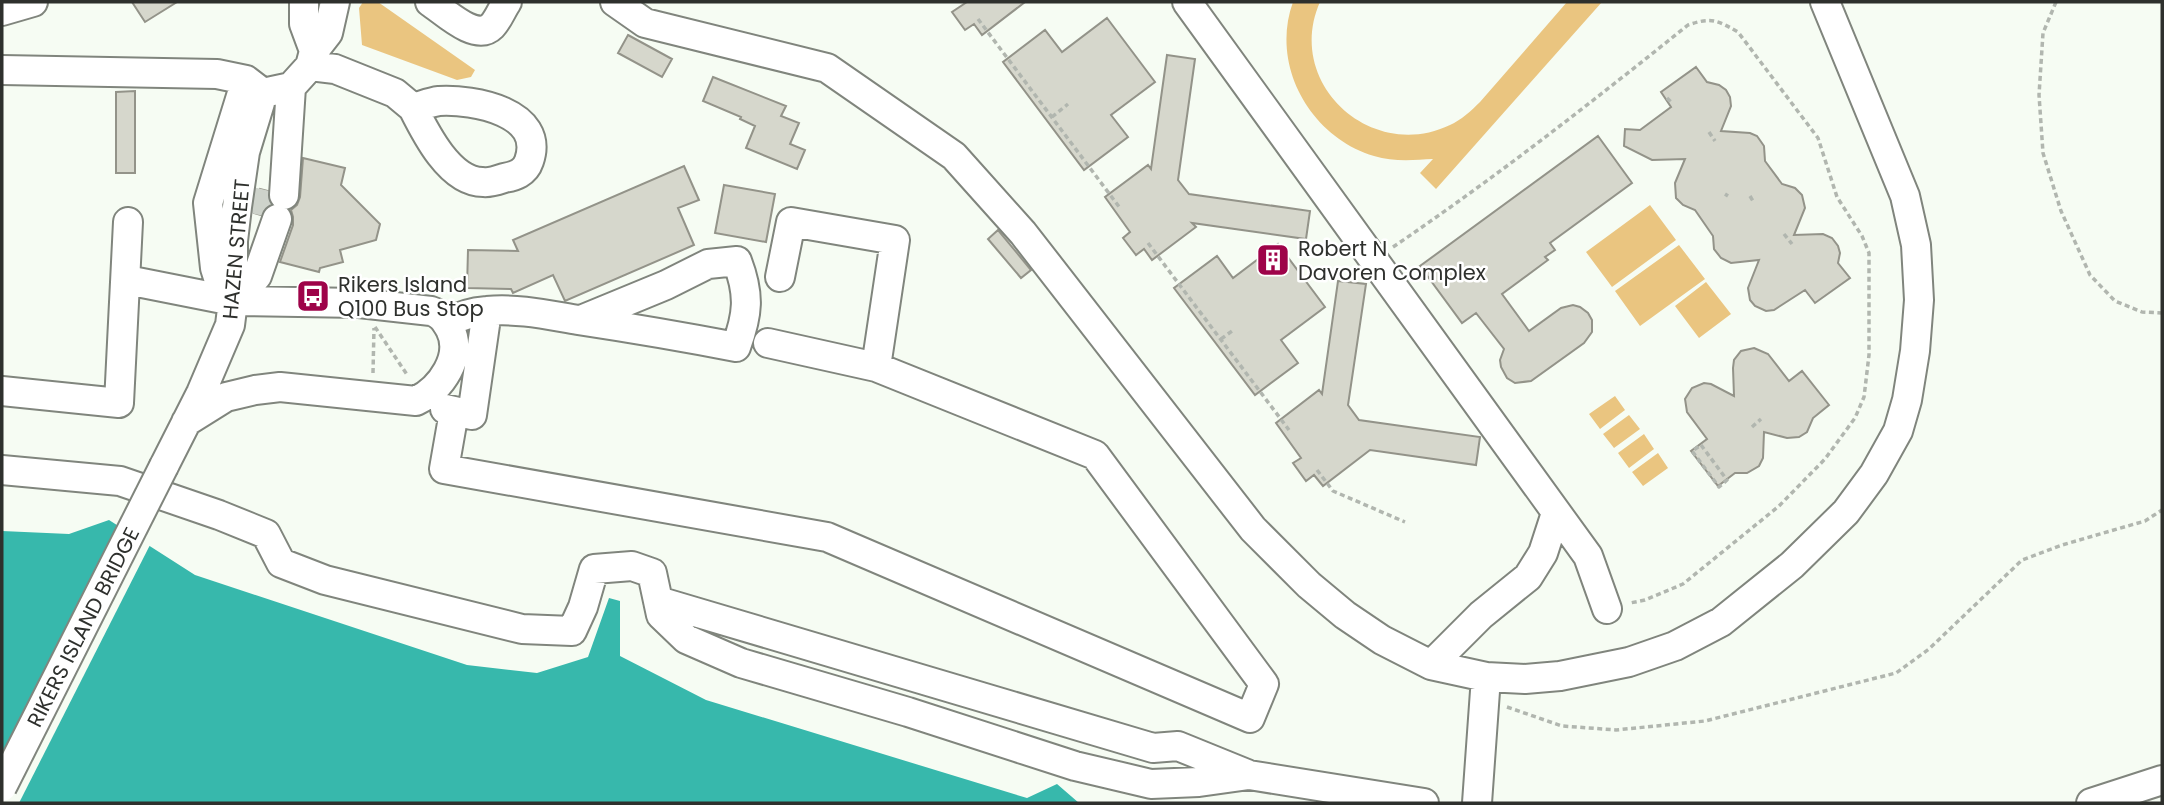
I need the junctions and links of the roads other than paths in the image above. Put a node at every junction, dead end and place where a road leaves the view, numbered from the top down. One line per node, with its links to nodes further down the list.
1 (33, 2): 9 (street)
2 (304, 2): 10 (street)
3 (335, 2): 10 (street)
4 (430, 2): 5 (street)
5 (507, 2)
6 (1187, 2): 30 (street)
7 (1825, 2): 34 (street)
8 (627, 6): 33 (street)
9 (2, 11)
10 (312, 58): 13 (street); 14 (street)
11 (2, 70): 12 (street)
12 (254, 87): 13 (street); 18 (street, HAZEN STREET)
13 (291, 87): 18 (street)
14 (413, 108)
15 (128, 222): 17 (street)
16 (780, 277): 23 (street)
17 (127, 281): 18 (street); 24 (street)
18 (229, 300): 21 (street); 27 (street, HAZEN STREET)
19 (487, 311): 20 (street); 21 (street); 26 (street)
20 (581, 320): 20 (street)
21 (447, 323): 25 (street)
22 (768, 343): 23 (street)
23 (876, 367): 26 (street)
24 (2, 391)
25 (416, 401): 26 (street); 27 (street)
26 (454, 412)
27 (187, 422): 28 (street, HAZEN STREET)
28 (164, 466): 37 (street, RIKERS ISLAND BRIDGE, bridge)
29 (2, 470): 31 (street)
30 (1556, 513): 32 (street); 33 (street)
31 (658, 600): 35 (street); 35 (street)
32 (1607, 609)
33 (1431, 665): 34 (street)
34 (1486, 685): 39 (street)
35 (1249, 775): 38 (street)
36 (2162, 780): 40 (street)
37 (2, 787)
38 (1424, 803)
39 (1477, 803)
40 (2091, 803)

